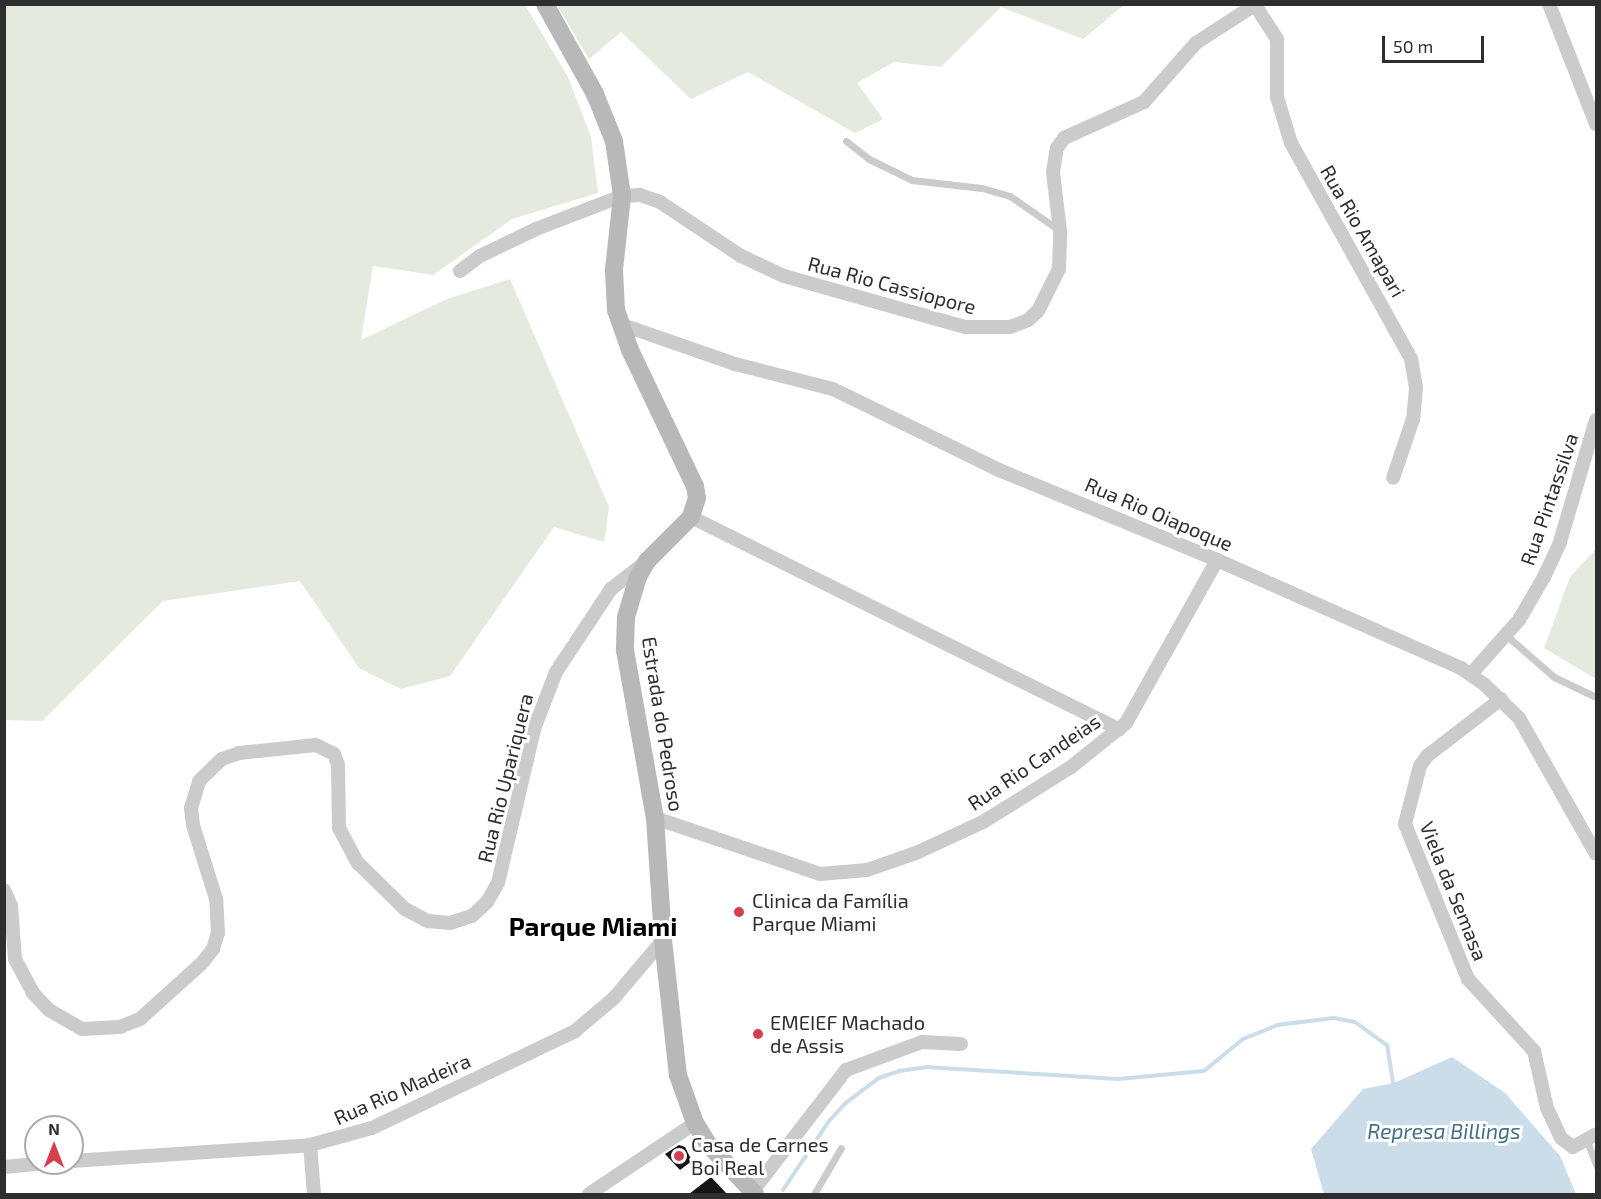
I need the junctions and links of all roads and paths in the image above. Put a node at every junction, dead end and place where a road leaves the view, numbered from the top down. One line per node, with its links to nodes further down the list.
1 (545, 4): 6 (main road)
2 (1549, 4): 4 (street)
3 (1256, 5): 7 (street, Rua Rio Cassiopore); 11 (street, Rua Rio Amapari)
4 (1596, 124)
5 (846, 141): 7 (lane)
6 (622, 196): 7 (street, Rua Rio Cassiopore); 8 (street, Rua Rio Cassiopore); 9 (main road)
7 (1060, 231)
8 (460, 271)
9 (620, 324): 12 (main road); 13 (street, Rua Rio Oiapoque)
10 (1596, 420): 15 (street, Rua Pintassilva)
11 (1393, 478)
12 (691, 517): 14 (main road, Estrada do Pedroso); 19 (street, Rua Rio Candeias)
13 (1217, 560): 16 (street, Rua Rio Oiapoque); 19 (street)
14 (647, 561): 20 (main road, Estrada do Pedroso); 22 (street, Rua Rio Upariquera)
15 (1506, 636): 16 (street, Rua Pintassilva); 17 (lane)
16 (1470, 674): 18 (street, Rua Rio Oiapoque)
17 (1596, 697)
18 (1501, 699): 21 (street, Rua Rio Oiapoque); 26 (street, Viela da Semasa)
19 (1119, 729): 20 (street, Rua Rio Candeias)
20 (655, 818): 23 (main road, Estrada do Pedroso)
21 (1596, 854)
22 (4, 890)
23 (663, 940): 25 (main road, Estrada do Pedroso); 27 (street, Rua Rio Madeira)
24 (961, 1044): 33 (street)
25 (695, 1123): 33 (main road, Estrada do Pedroso); 35 (street)
26 (1592, 1138): 31 (lane)
27 (310, 1145): 29 (street, Rua Rio Madeira); 34 (street)
28 (841, 1148): 36 (lane)
29 (84, 1160)
30 (24, 1165): 32 (street)
31 (1596, 1166)
32 (4, 1167)
33 (754, 1193)
34 (314, 1194)
35 (589, 1194)
36 (814, 1194)

